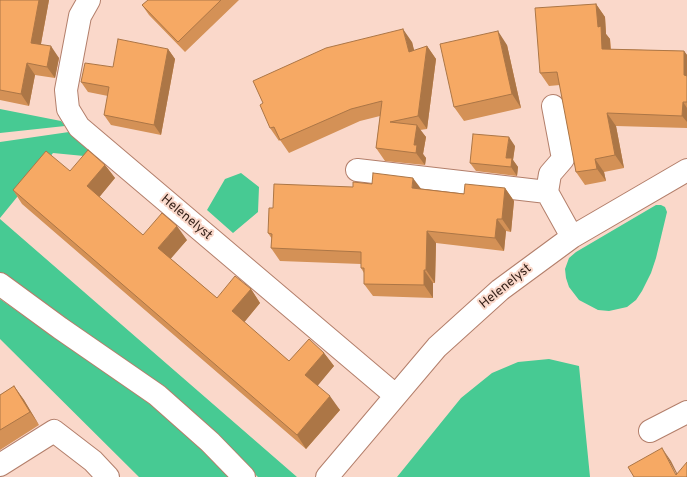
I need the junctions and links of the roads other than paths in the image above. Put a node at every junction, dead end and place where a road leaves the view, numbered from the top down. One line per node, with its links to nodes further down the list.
1 (89, 0): 8 (street, Helenelyst)
2 (553, 106): 5 (street)
3 (357, 170): 5 (street)
4 (687, 170): 6 (street, Helenelyst)
5 (547, 192): 6 (street)
6 (572, 237): 8 (street, Helenelyst)
7 (0, 284): 13 (street)
8 (395, 395): 14 (street, Helenelyst)
9 (687, 412): 10 (street)
10 (650, 431)
11 (0, 466): 12 (street)
12 (108, 477)
13 (244, 477)
14 (327, 477)

